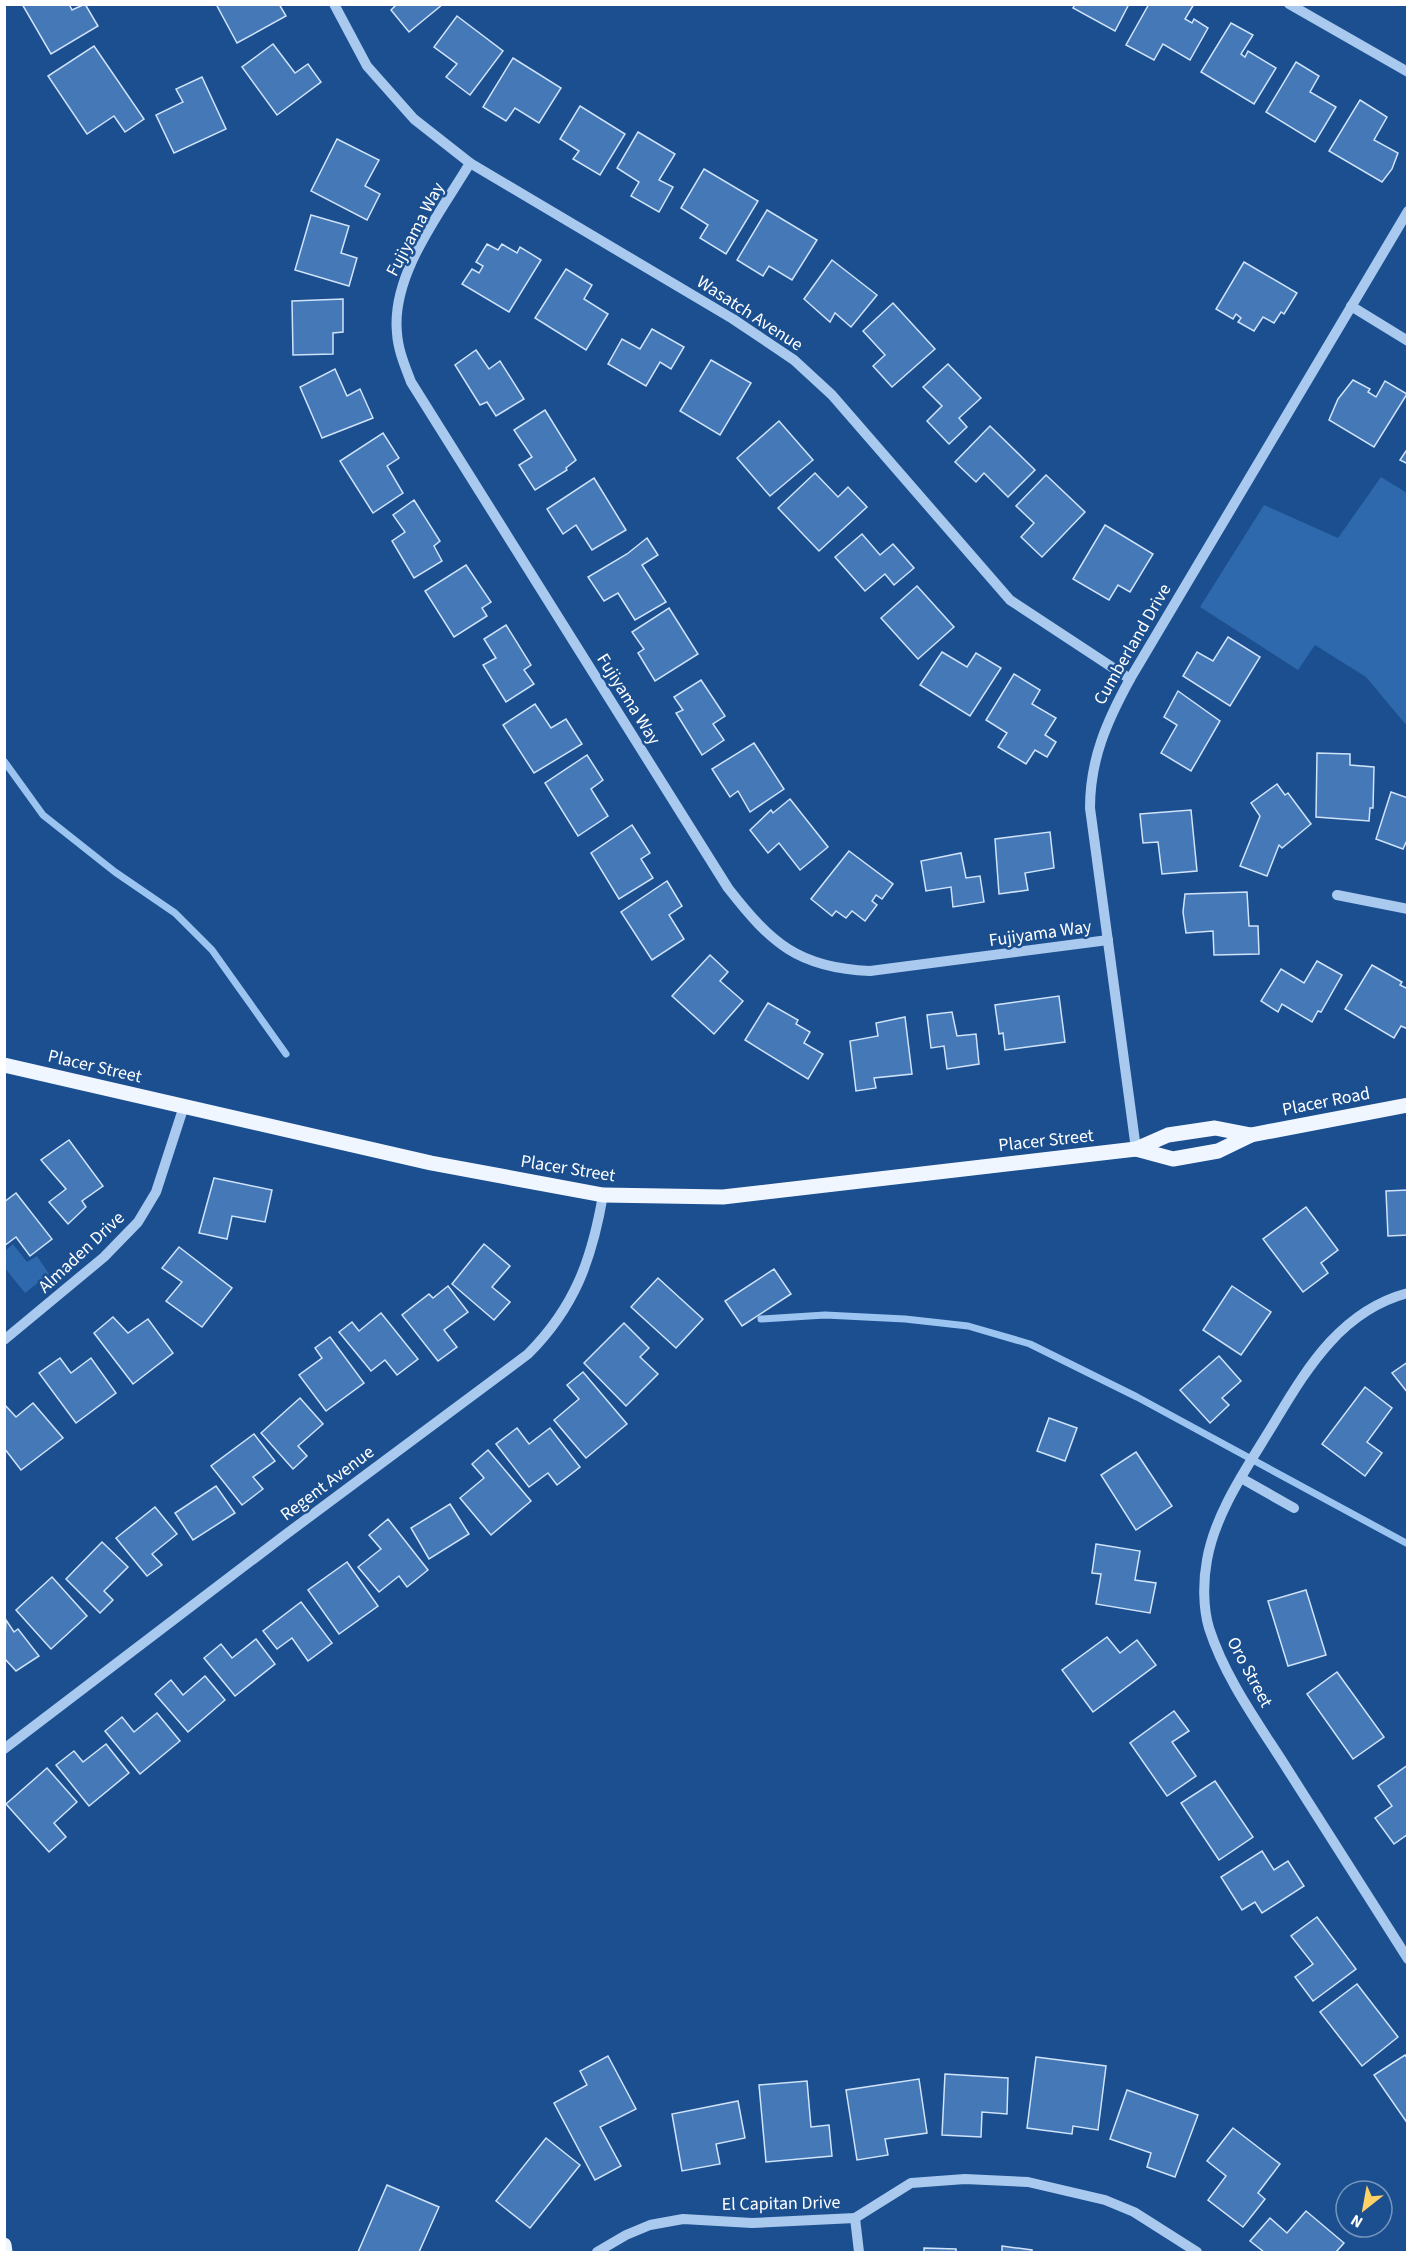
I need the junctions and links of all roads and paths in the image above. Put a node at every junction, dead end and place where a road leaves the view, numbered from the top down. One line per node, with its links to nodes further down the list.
1 (334, 4): 4 (street, Wasatch Avenue)
2 (1289, 4): 3 (street)
3 (1407, 72)
4 (470, 163): 8 (street, Wasatch Avenue); 11 (street, Fujiyama Way)
5 (1407, 211): 6 (street, Cumberland Drive)
6 (1351, 306): 7 (street); 8 (street, Cumberland Drive)
7 (1407, 341)
8 (1130, 679): 11 (street, Cumberland Drive)
9 (1337, 895): 10 (street)
10 (1407, 909)
11 (1108, 940): 16 (street, Cumberland Drive)
12 (4, 1065): 14 (main road, Placer Street)
13 (1407, 1105): 15 (main road, Placer Road)
14 (184, 1106): 17 (main road, Placer Street); 19 (street, Almaden Drive)
15 (1251, 1135): 16 (main road, Placer Road); 16 (main road, Placer Road)
16 (1136, 1149): 17 (main road, Placer Street)
17 (603, 1195): 22 (street, Regent Avenue)
18 (1407, 1293): 20 (street, Oro Street)
19 (4, 1340)
20 (1241, 1478): 21 (street); 23 (street, Oro Street)
21 (1294, 1508)
22 (4, 1749)
23 (1407, 1959)
24 (855, 2218): 27 (street, El Capitan Drive); 28 (street); 29 (street, El Capitan Drive)
25 (4, 2245): 26 (main road)
26 (5, 2253)
27 (597, 2253)
28 (859, 2253)
29 (1197, 2253)

